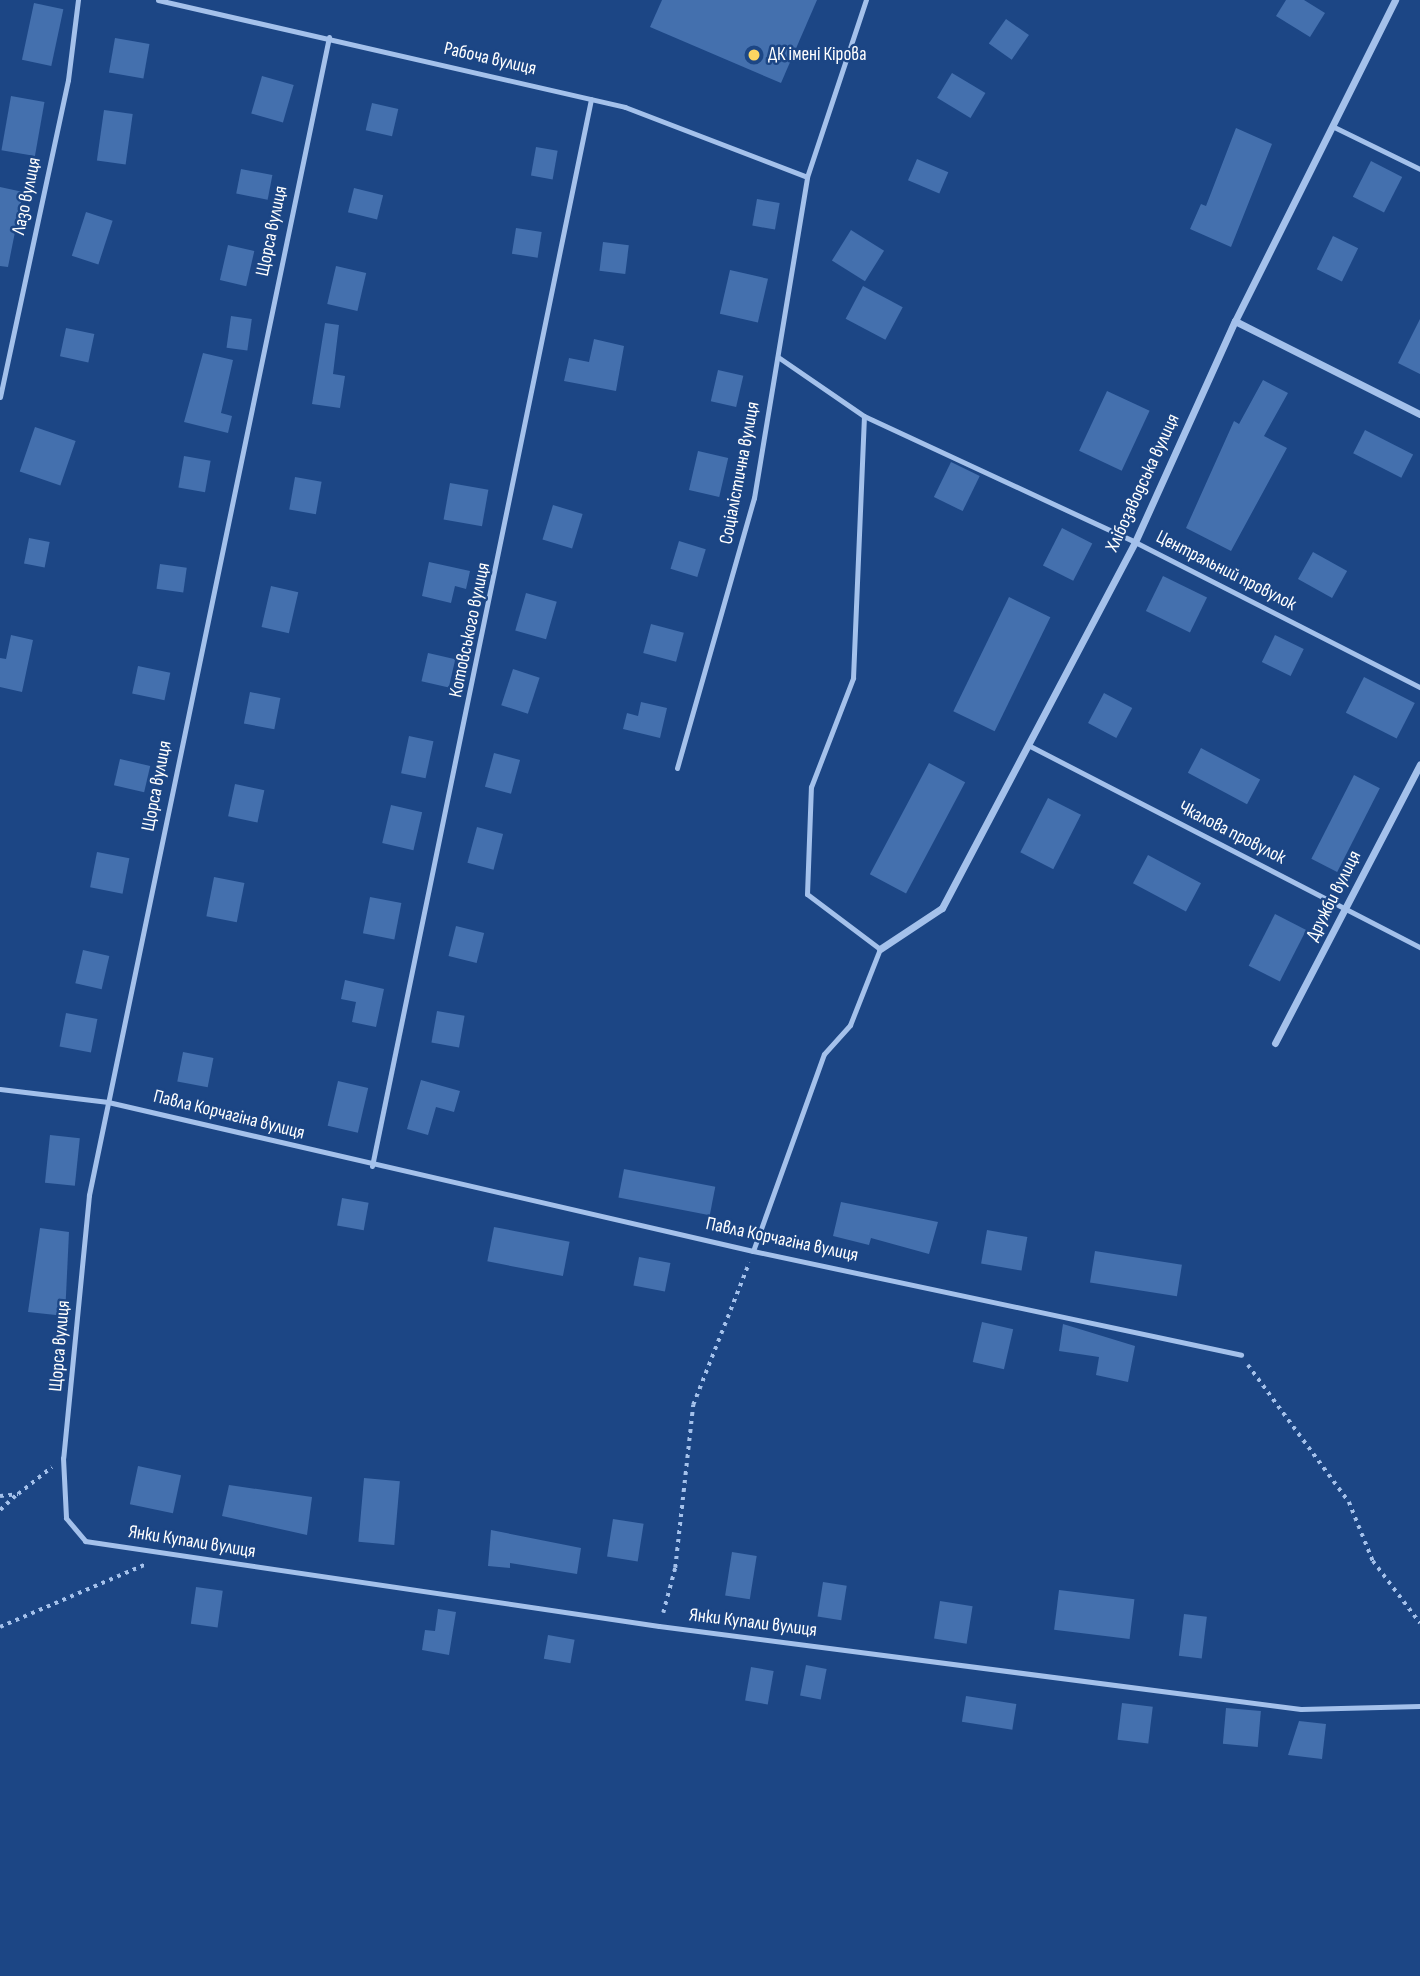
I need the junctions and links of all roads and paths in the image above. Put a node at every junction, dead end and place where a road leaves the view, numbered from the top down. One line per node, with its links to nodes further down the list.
1 (78, 0): 12 (lane, Лазо вулиця)
2 (158, 0): 5 (lane, Рабоча вулиця)
3 (866, 0): 9 (lane, Соціалістична вулиця)
4 (1395, 0): 7 (street, Хлібозаводська вулиця)
5 (329, 37): 6 (lane, Рабоча вулиця); 25 (lane, Щорса вулиця)
6 (591, 99): 9 (lane, Рабоча вулиця); 26 (lane, Котовського вулиця)
7 (1332, 126): 8 (lane); 10 (street, Хлібозаводська вулиця)
8 (1420, 169)
9 (807, 177): 11 (lane, Соціалістична вулиця)
10 (1235, 321): 13 (street); 15 (street, Хлібозаводська вулиця)
11 (778, 357): 14 (lane, Центральний провулок); 19 (lane, Соціалістична вулиця)
12 (0, 397)
13 (1420, 414)
14 (864, 416): 15 (lane, Центральний провулок); 22 (lane)
15 (1135, 542): 16 (lane, Центральний провулок); 17 (street, Хлібозаводська вулиця)
16 (1420, 687)
17 (1030, 746): 20 (lane, Чкалова провулок); 22 (street, Хлібозаводська вулиця)
18 (1420, 764): 20 (street, Дружби вулиця)
19 (677, 768)
20 (1345, 910): 21 (lane, Чкалова провулок); 23 (street, Дружби вулиця)
21 (1420, 947)
22 (880, 949): 27 (lane)
23 (1275, 1042)
24 (0, 1089): 25 (lane, Павла Корчагіна вулиця)
25 (108, 1102): 26 (lane, Павла Корчагіна вулиця); 29 (lane, Щорса вулиця)
26 (372, 1166): 27 (lane, Павла Корчагіна вулиця)
27 (753, 1251): 28 (lane, Павла Корчагіна вулиця); 36 (path)
28 (1241, 1355): 35 (path)
29 (63, 1458): 30 (path); 33 (lane, Щорса вулиця)
30 (18, 1494): 31 (path); 32 (path)
31 (0, 1496)
32 (0, 1510)
33 (85, 1541): 34 (lane, Янки Купали вулиця)
34 (167, 1555): 36 (lane, Янки Купали вулиця); 37 (path)
35 (1420, 1623)
36 (659, 1626): 38 (lane, Янки Купали вулиця)
37 (0, 1627)
38 (1420, 1706)

